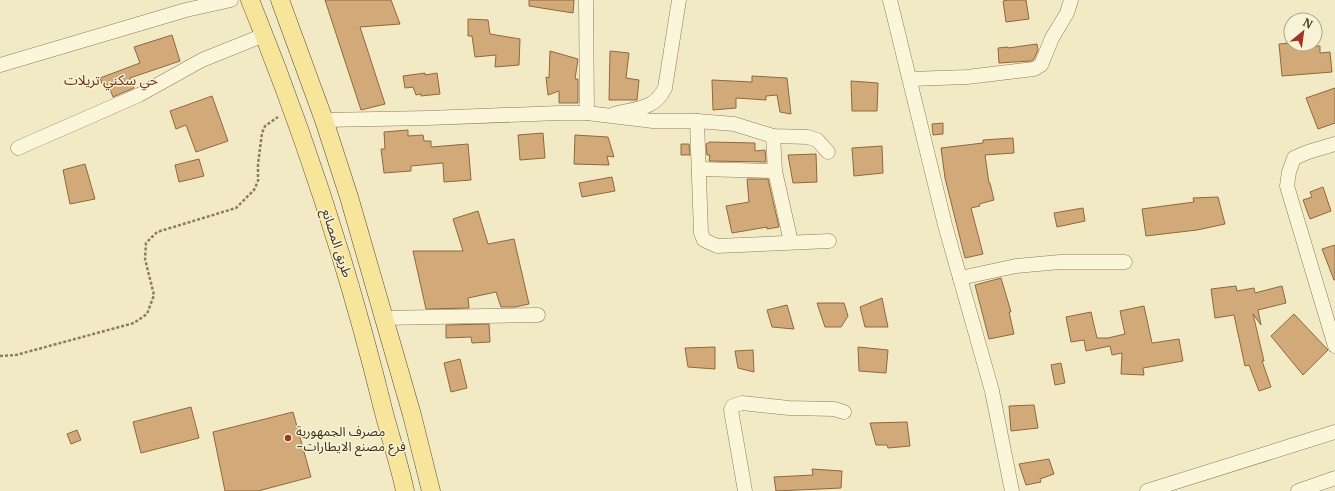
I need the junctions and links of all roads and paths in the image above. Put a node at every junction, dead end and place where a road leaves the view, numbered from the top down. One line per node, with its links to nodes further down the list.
1 (231, 0): 9 (street)
2 (250, 0): 8 (main road, طريق المصانع)
3 (280, 0): 14 (main road, طريق المصانع)
4 (586, 0): 12 (street)
5 (679, 0): 13 (street)
6 (890, 0): 10 (street)
7 (1071, 0): 10 (street)
8 (264, 35): 11 (main road, طريق المصانع); 18 (street)
9 (0, 65)
10 (910, 79): 25 (street)
11 (292, 109): 29 (path); 33 (main road, طريق المصانع)
12 (587, 113): 13 (street); 14 (street)
13 (608, 115): 15 (street)
14 (324, 120): 27 (main road, طريق المصانع)
15 (697, 121): 16 (street); 20 (street)
16 (773, 136): 19 (street); 21 (street)
17 (1335, 144): 28 (street)
18 (18, 148)
19 (828, 152)
20 (699, 169): 21 (street); 23 (street)
21 (775, 171): 23 (street)
22 (829, 241): 23 (street)
23 (791, 242)
24 (1125, 262): 25 (street)
25 (960, 278): 36 (street)
26 (538, 315): 27 (street)
27 (384, 318): 34 (main road, طريق المصانع)
28 (1335, 346)
29 (0, 356)
30 (844, 412): 35 (street)
31 (1335, 432): 37 (street)
32 (1335, 478): 38 (street)
33 (405, 491)
34 (431, 491)
35 (745, 491)
36 (1012, 491)
37 (1146, 491)
38 (1298, 491)

